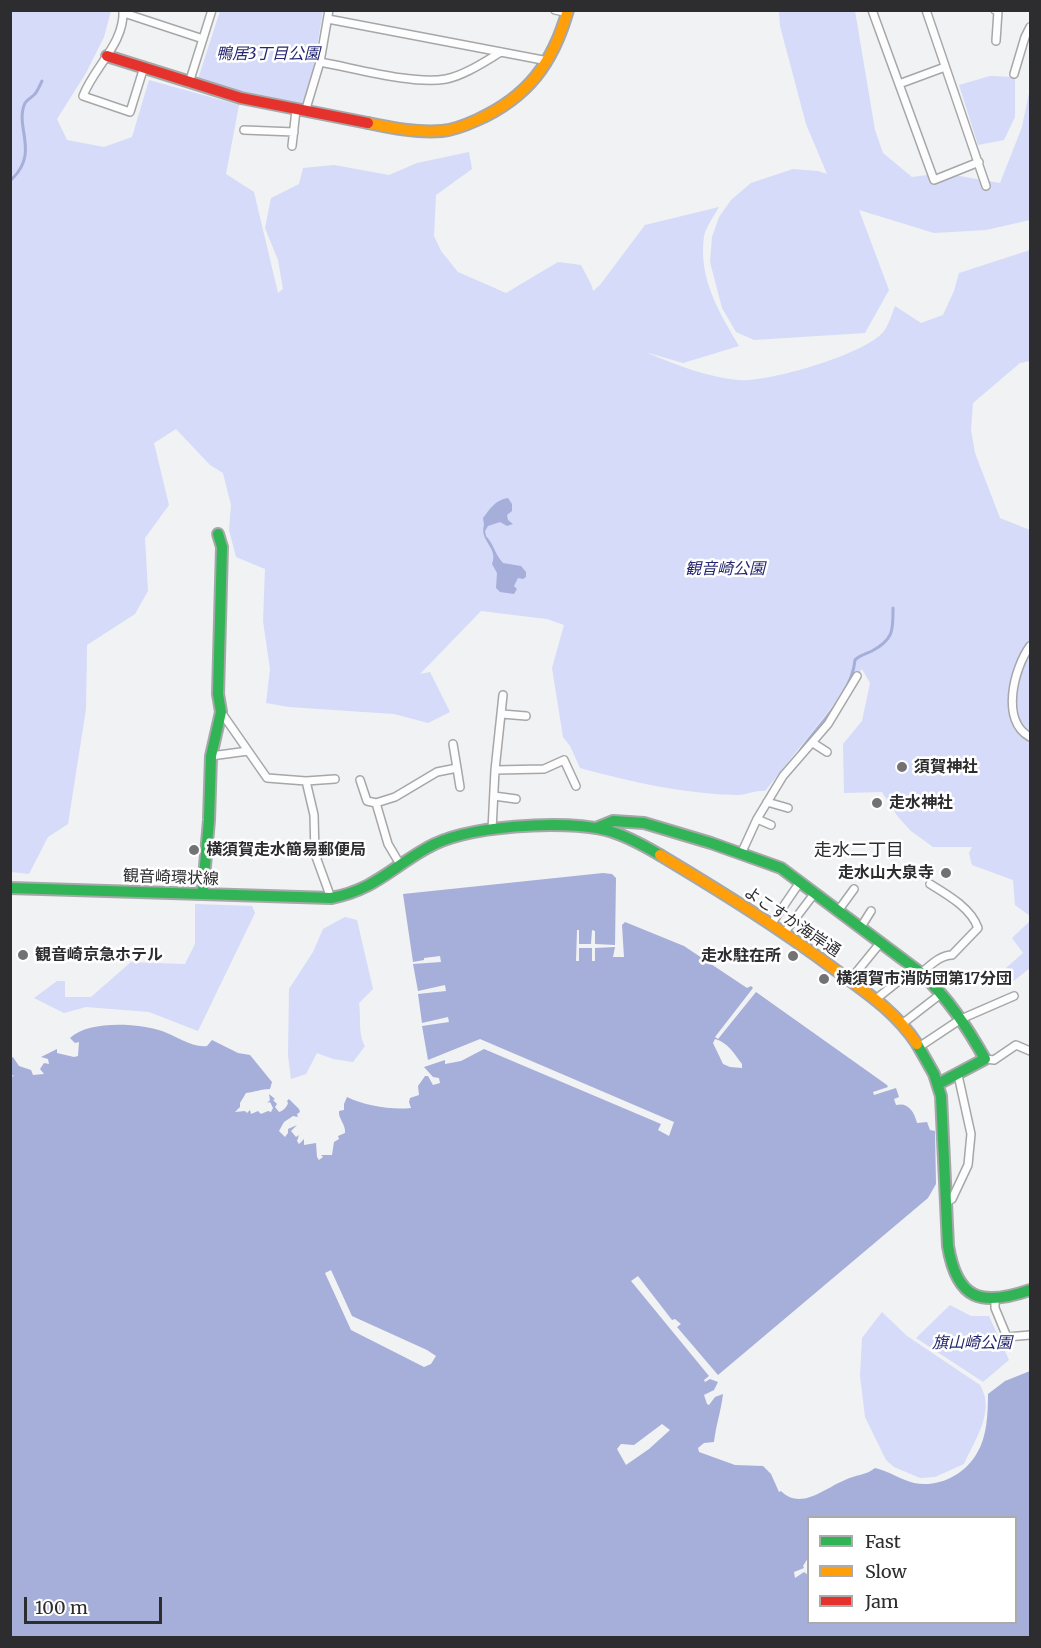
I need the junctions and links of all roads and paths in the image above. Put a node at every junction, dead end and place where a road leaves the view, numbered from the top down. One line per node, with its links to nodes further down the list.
1 (212, 10): 11 (street)
2 (329, 10): 9 (street)
3 (555, 10): 8 (street)
4 (872, 10): 21 (street)
5 (926, 10): 18 (street)
6 (995, 10): 12 (street)
7 (124, 12): 11 (street); 14 (street)
8 (568, 12): 16 (main road)
9 (328, 19): 13 (street); 15 (street)
10 (1030, 27): 19 (street)
11 (203, 39): 20 (street)
12 (996, 41)
13 (501, 52): 15 (street); 16 (street)
14 (107, 56): 17 (main road); 17 (street)
15 (320, 62): 22 (street)
16 (548, 62): 22 (main road)
17 (144, 67): 20 (main road)
18 (945, 67): 21 (street); 26 (street)
19 (1014, 74)
20 (189, 83): 22 (main road)
21 (899, 84): 26 (street)
22 (301, 111): 24 (street)
23 (244, 130): 24 (street)
24 (294, 132): 25 (street)
25 (292, 146)
26 (979, 162): 27 (street)
27 (986, 186)
28 (218, 534): 32 (main road)
29 (1030, 646): 35 (street)
30 (857, 676): 36 (street)
31 (503, 695): 33 (street)
32 (221, 712): 38 (street); 40 (main road)
33 (502, 714): 34 (street); 42 (street)
34 (526, 716)
35 (1030, 737)
36 (813, 743): 39 (street); 50 (street)
37 (453, 744): 41 (street)
38 (248, 751): 40 (street); 45 (street)
39 (827, 753)
40 (211, 756): 63 (main road)
41 (457, 768): 47 (street); 51 (street)
42 (495, 770): 46 (street); 48 (street)
43 (335, 779): 45 (street)
44 (360, 780): 51 (street)
45 (306, 782): 66 (street)
46 (576, 786)
47 (460, 787)
48 (494, 796): 49 (street); 56 (street)
49 (516, 799)
50 (767, 802): 52 (street); 53 (street)
51 (376, 803): 59 (street)
52 (788, 808)
53 (757, 819): 54 (street); 58 (street)
54 (771, 825)
55 (596, 828): 56 (main road, よこすか海岸通); 57 (main road, よこすか海岸通); 57 (main road)
56 (492, 830): 59 (main road, よこすか海岸通)
57 (639, 832): 58 (main road); 69 (main road, よこすか海岸通)
58 (741, 854): 60 (main road)
59 (401, 866): 66 (main road, よこすか海岸通)
60 (800, 882): 65 (main road); 69 (street)
61 (930, 884): 73 (street)
62 (10, 888): 66 (main road, 観音崎環状線)
63 (203, 889)
64 (854, 889): 67 (street)
65 (814, 894): 67 (main road); 71 (street)
66 (331, 898)
67 (838, 911): 70 (main road)
68 (871, 911): 70 (street)
69 (772, 923): 71 (main road, よこすか海岸通)
70 (861, 927): 72 (main road)
71 (785, 932): 74 (main road, よこすか海岸通)
72 (881, 942): 73 (main road); 74 (street)
73 (918, 971): 75 (main road); 77 (street)
74 (850, 980): 77 (main road, よこすか海岸通)
75 (942, 993): 78 (main road); 79 (street)
76 (1014, 996): 78 (street)
77 (876, 999): 79 (main road, よこすか海岸通)
78 (961, 1019): 80 (street); 82 (main road)
79 (902, 1024): 80 (main road, よこすか海岸通)
80 (918, 1048): 84 (main road, よこすか海岸通)
81 (1030, 1051): 82 (street)
82 (985, 1059): 83 (main road)
83 (958, 1075): 84 (main road); 85 (street)
84 (938, 1084): 85 (main road, よこすか海岸通)
85 (946, 1202): 87 (main road, よこすか海岸通)
86 (1030, 1290): 87 (main road)
87 (995, 1300): 88 (street)
88 (1030, 1335)

